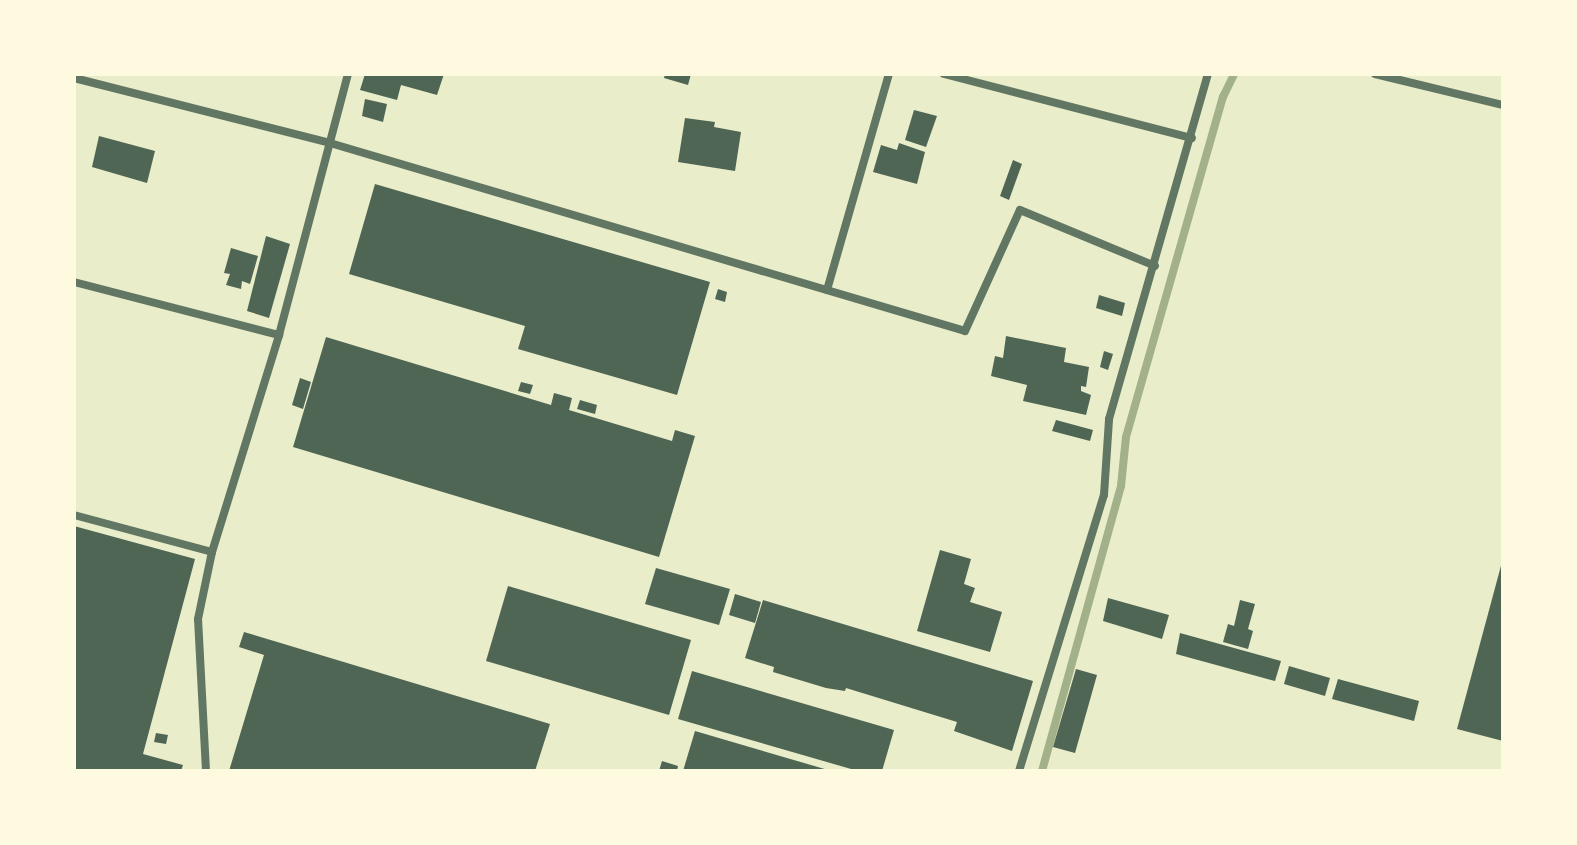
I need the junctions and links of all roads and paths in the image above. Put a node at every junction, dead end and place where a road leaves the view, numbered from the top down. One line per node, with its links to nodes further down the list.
1 (348, 74): 9 (street)
2 (889, 74): 12 (street)
3 (944, 74): 8 (street)
4 (1208, 74): 8 (street)
5 (1375, 74): 7 (street)
6 (74, 78): 9 (street)
7 (1503, 105)
8 (1192, 138): 10 (street)
9 (330, 143): 12 (street); 13 (street)
10 (1155, 266): 12 (street); 17 (street)
11 (74, 282): 13 (street)
12 (827, 290)
13 (279, 335): 15 (street)
14 (74, 515): 15 (street)
15 (212, 552): 16 (street)
16 (206, 771)
17 (1019, 771)

